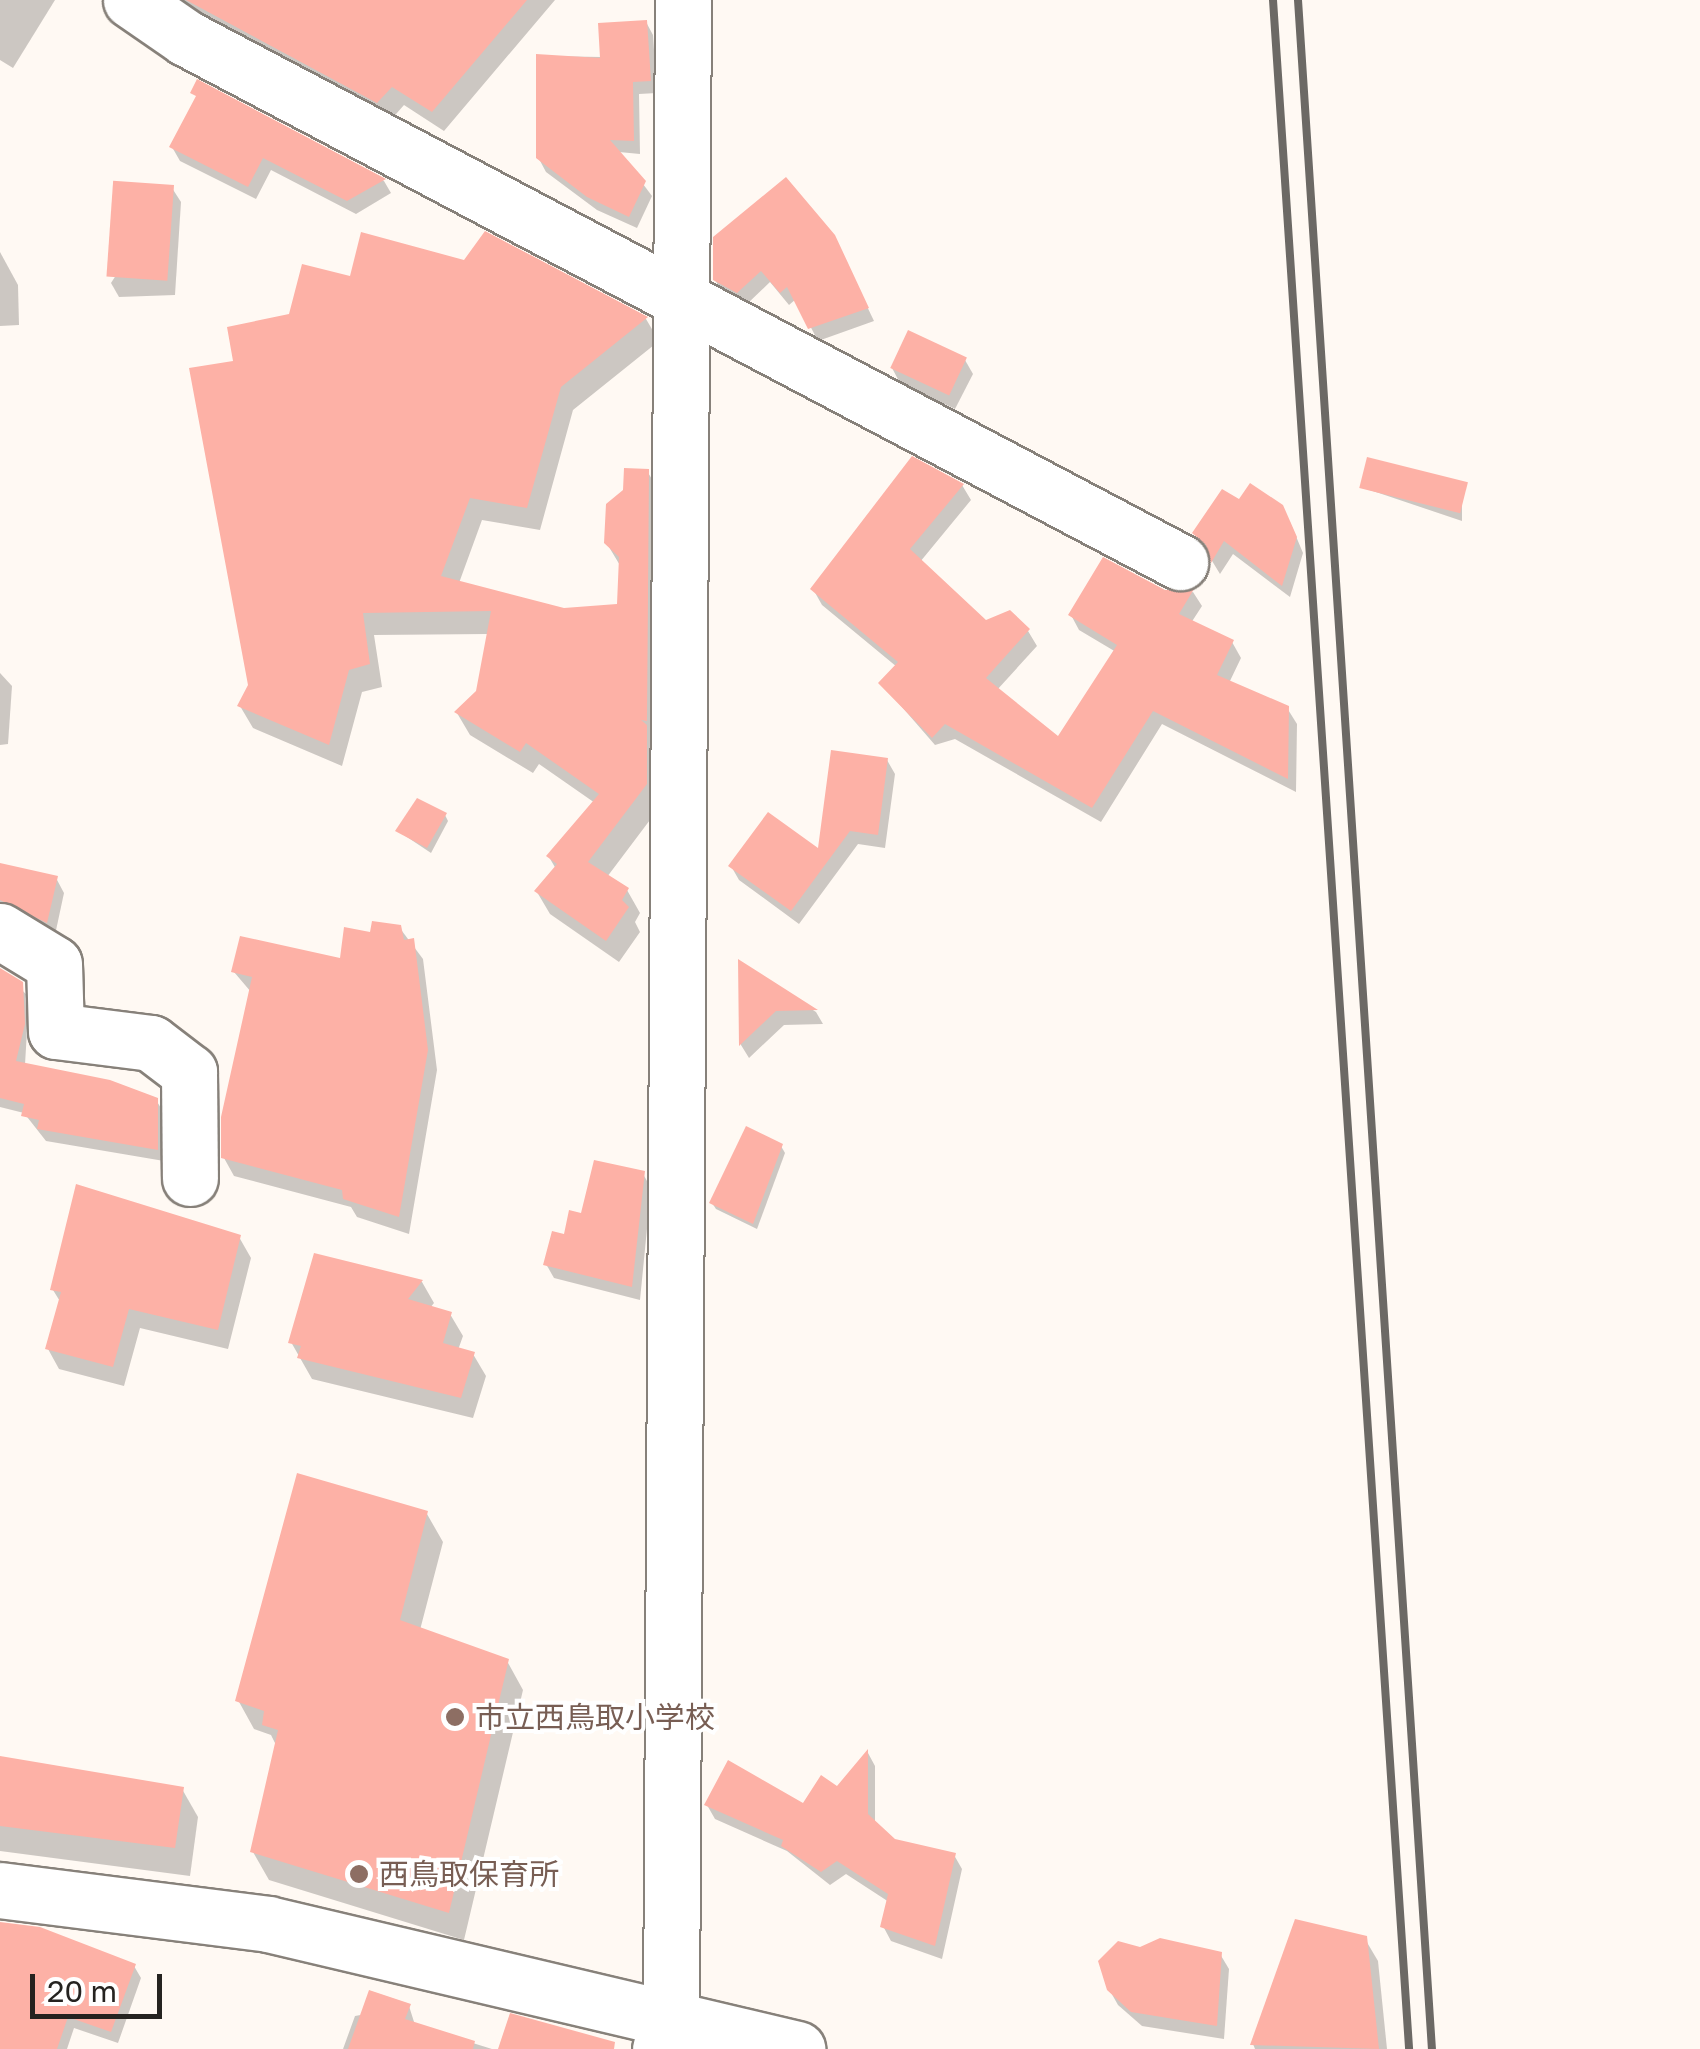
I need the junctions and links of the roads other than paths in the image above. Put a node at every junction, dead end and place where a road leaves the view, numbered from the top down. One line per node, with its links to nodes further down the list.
1 (132, 0): 3 (street)
2 (683, 0): 3 (street)
3 (684, 298): 4 (street); 8 (street)
4 (1180, 562)
5 (0, 931): 6 (street)
6 (190, 1178)
7 (0, 1890): 8 (street)
8 (665, 2033): 9 (street)
9 (797, 2049)

